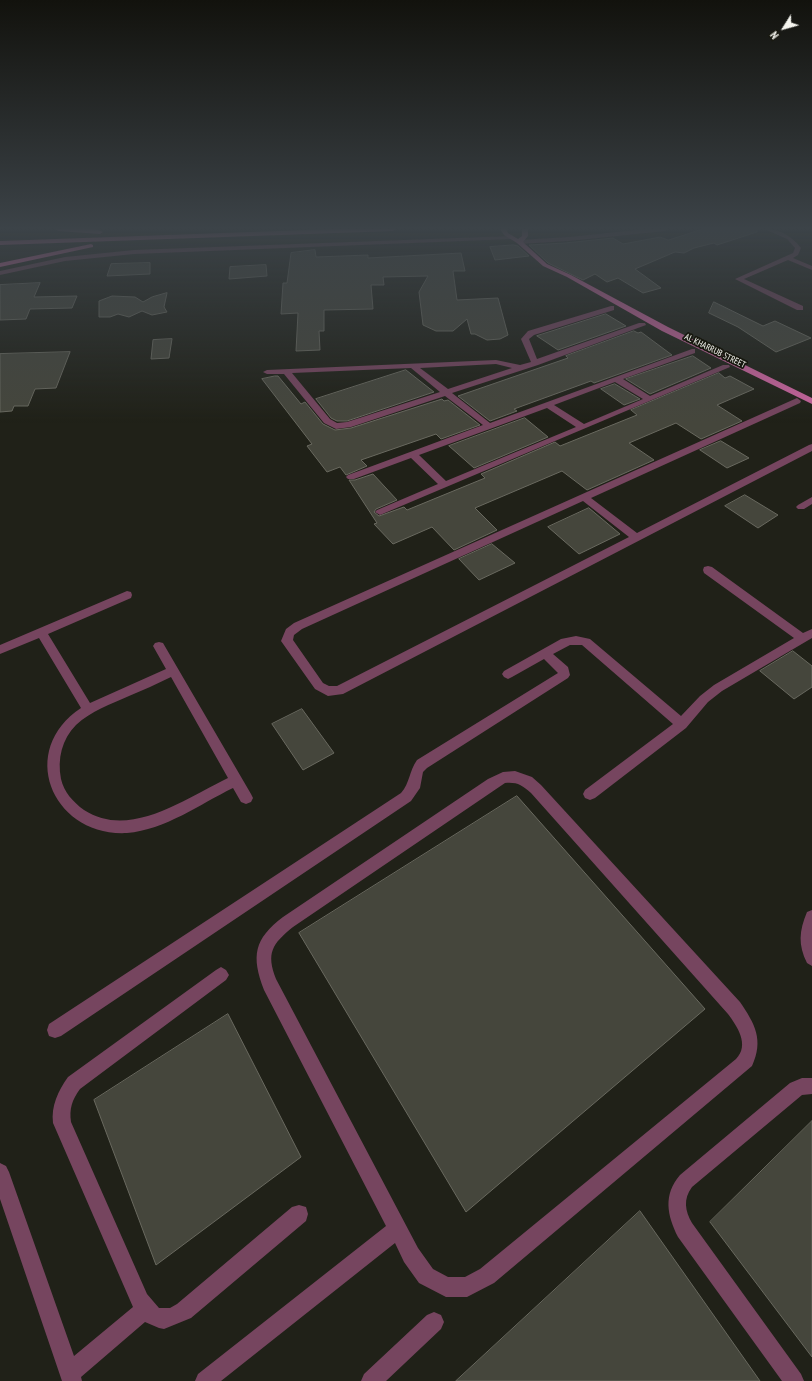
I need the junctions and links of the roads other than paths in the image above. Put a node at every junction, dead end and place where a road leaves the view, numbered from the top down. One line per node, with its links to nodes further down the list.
1 (585, 293): 4 (main road, AL KHARRUB STREET)
2 (601, 293): 7 (main road, AL KHARRUB STREET)
3 (770, 293): 5 (street)
4 (611, 308): 6 (main road, AL KHARRUB STREET); 10 (street)
5 (800, 308)
6 (642, 325): 8 (main road, AL KHARRUB STREET); 10 (street)
7 (665, 328): 8 (main road); 20 (main road, AL KHARRUB STREET)
8 (655, 332): 9 (main road, AL KHARRUB STREET)
9 (692, 351): 12 (main road, AL KHARRUB STREET); 16 (street)
10 (535, 363): 13 (street)
11 (413, 366): 13 (street); 15 (street); 17 (street)
12 (726, 367): 18 (street); 19 (main road, AL KHARRUB STREET)
13 (519, 368): 17 (street)
14 (267, 372): 15 (street)
15 (286, 372): 17 (street)
16 (616, 379): 18 (street); 21 (street)
17 (447, 393): 23 (street)
18 (650, 400): 24 (street)
19 (797, 401): 22 (main road, AL KHARRUB STREET); 29 (street)
20 (812, 401)
21 (547, 404): 23 (street); 24 (street)
22 (812, 409)
23 (489, 426): 26 (street)
24 (583, 427): 28 (street)
25 (812, 447): 33 (street)
26 (412, 454): 27 (street); 28 (street)
27 (351, 477)
28 (445, 485): 32 (street)
29 (584, 497): 33 (street); 33 (street)
30 (812, 500): 31 (street)
31 (801, 506)
32 (380, 512)
33 (637, 538)
34 (708, 570): 37 (street)
35 (127, 595): 36 (street)
36 (41, 632): 39 (street); 43 (street)
37 (807, 636): 44 (street)
38 (159, 646): 41 (street)
39 (0, 650)
40 (545, 653): 42 (street); 44 (street); 51 (street)
41 (173, 671): 43 (street); 45 (street)
42 (508, 674)
43 (88, 710): 45 (street)
44 (682, 724): 46 (street)
45 (236, 780): 47 (street)
46 (590, 794)
47 (246, 798)
48 (812, 917): 49 (street)
49 (812, 958)
50 (221, 974): 56 (street)
51 (55, 1030)
52 (812, 1086): 61 (street)
53 (0, 1172): 58 (street)
54 (299, 1214): 56 (street)
55 (398, 1229): 55 (street); 59 (street)
56 (145, 1310): 58 (street)
57 (434, 1322): 60 (street)
58 (71, 1377)
59 (205, 1381)
60 (371, 1381)
61 (794, 1381)

